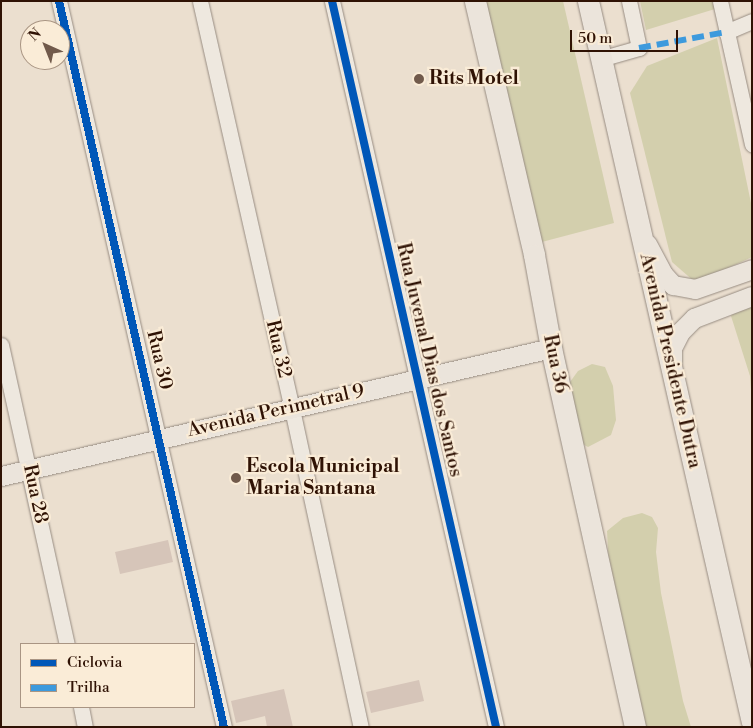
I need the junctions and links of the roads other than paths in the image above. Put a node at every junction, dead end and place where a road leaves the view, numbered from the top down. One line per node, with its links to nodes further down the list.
1 (59, 1): 20 (street, Rua 30)
2 (200, 1): 19 (street, Rua 32)
3 (332, 1): 18 (street, Rua Juvenal Dias dos Santos)
4 (475, 1): 16 (highway, Rua 36)
5 (588, 1): 10 (highway, Avenida Presidente Dutra)
6 (628, 1): 10 (street)
7 (720, 1): 9 (street)
8 (752, 21): 9 (street)
9 (726, 32): 11 (street)
10 (600, 59): 12 (highway, Avenida Presidente Dutra)
11 (752, 143)
12 (643, 239): 13 (main road); 17 (highway, Avenida Presidente Dutra)
13 (752, 269)
14 (752, 296): 17 (main road)
15 (1, 345): 21 (street, Rua 28)
16 (551, 348): 18 (main road, Avenida Perimetral 9); 30 (highway, Rua 36)
17 (672, 370): 25 (highway, Avenida Presidente Dutra)
18 (416, 378): 19 (main road, Avenida Perimetral 9); 29 (street, Rua Juvenal Dias dos Santos)
19 (292, 408): 20 (main road, Avenida Perimetral 9); 28 (street, Rua 32)
20 (160, 438): 21 (main road, Avenida Perimetral 9); 27 (street, Rua 30)
21 (29, 469): 22 (main road, Avenida Perimetral 9); 23 (street, Rua 28)
22 (1, 476)
23 (67, 643)
24 (81, 708): 26 (street)
25 (752, 722)
26 (85, 727)
27 (224, 727)
28 (361, 727)
29 (496, 727)
30 (635, 727)

